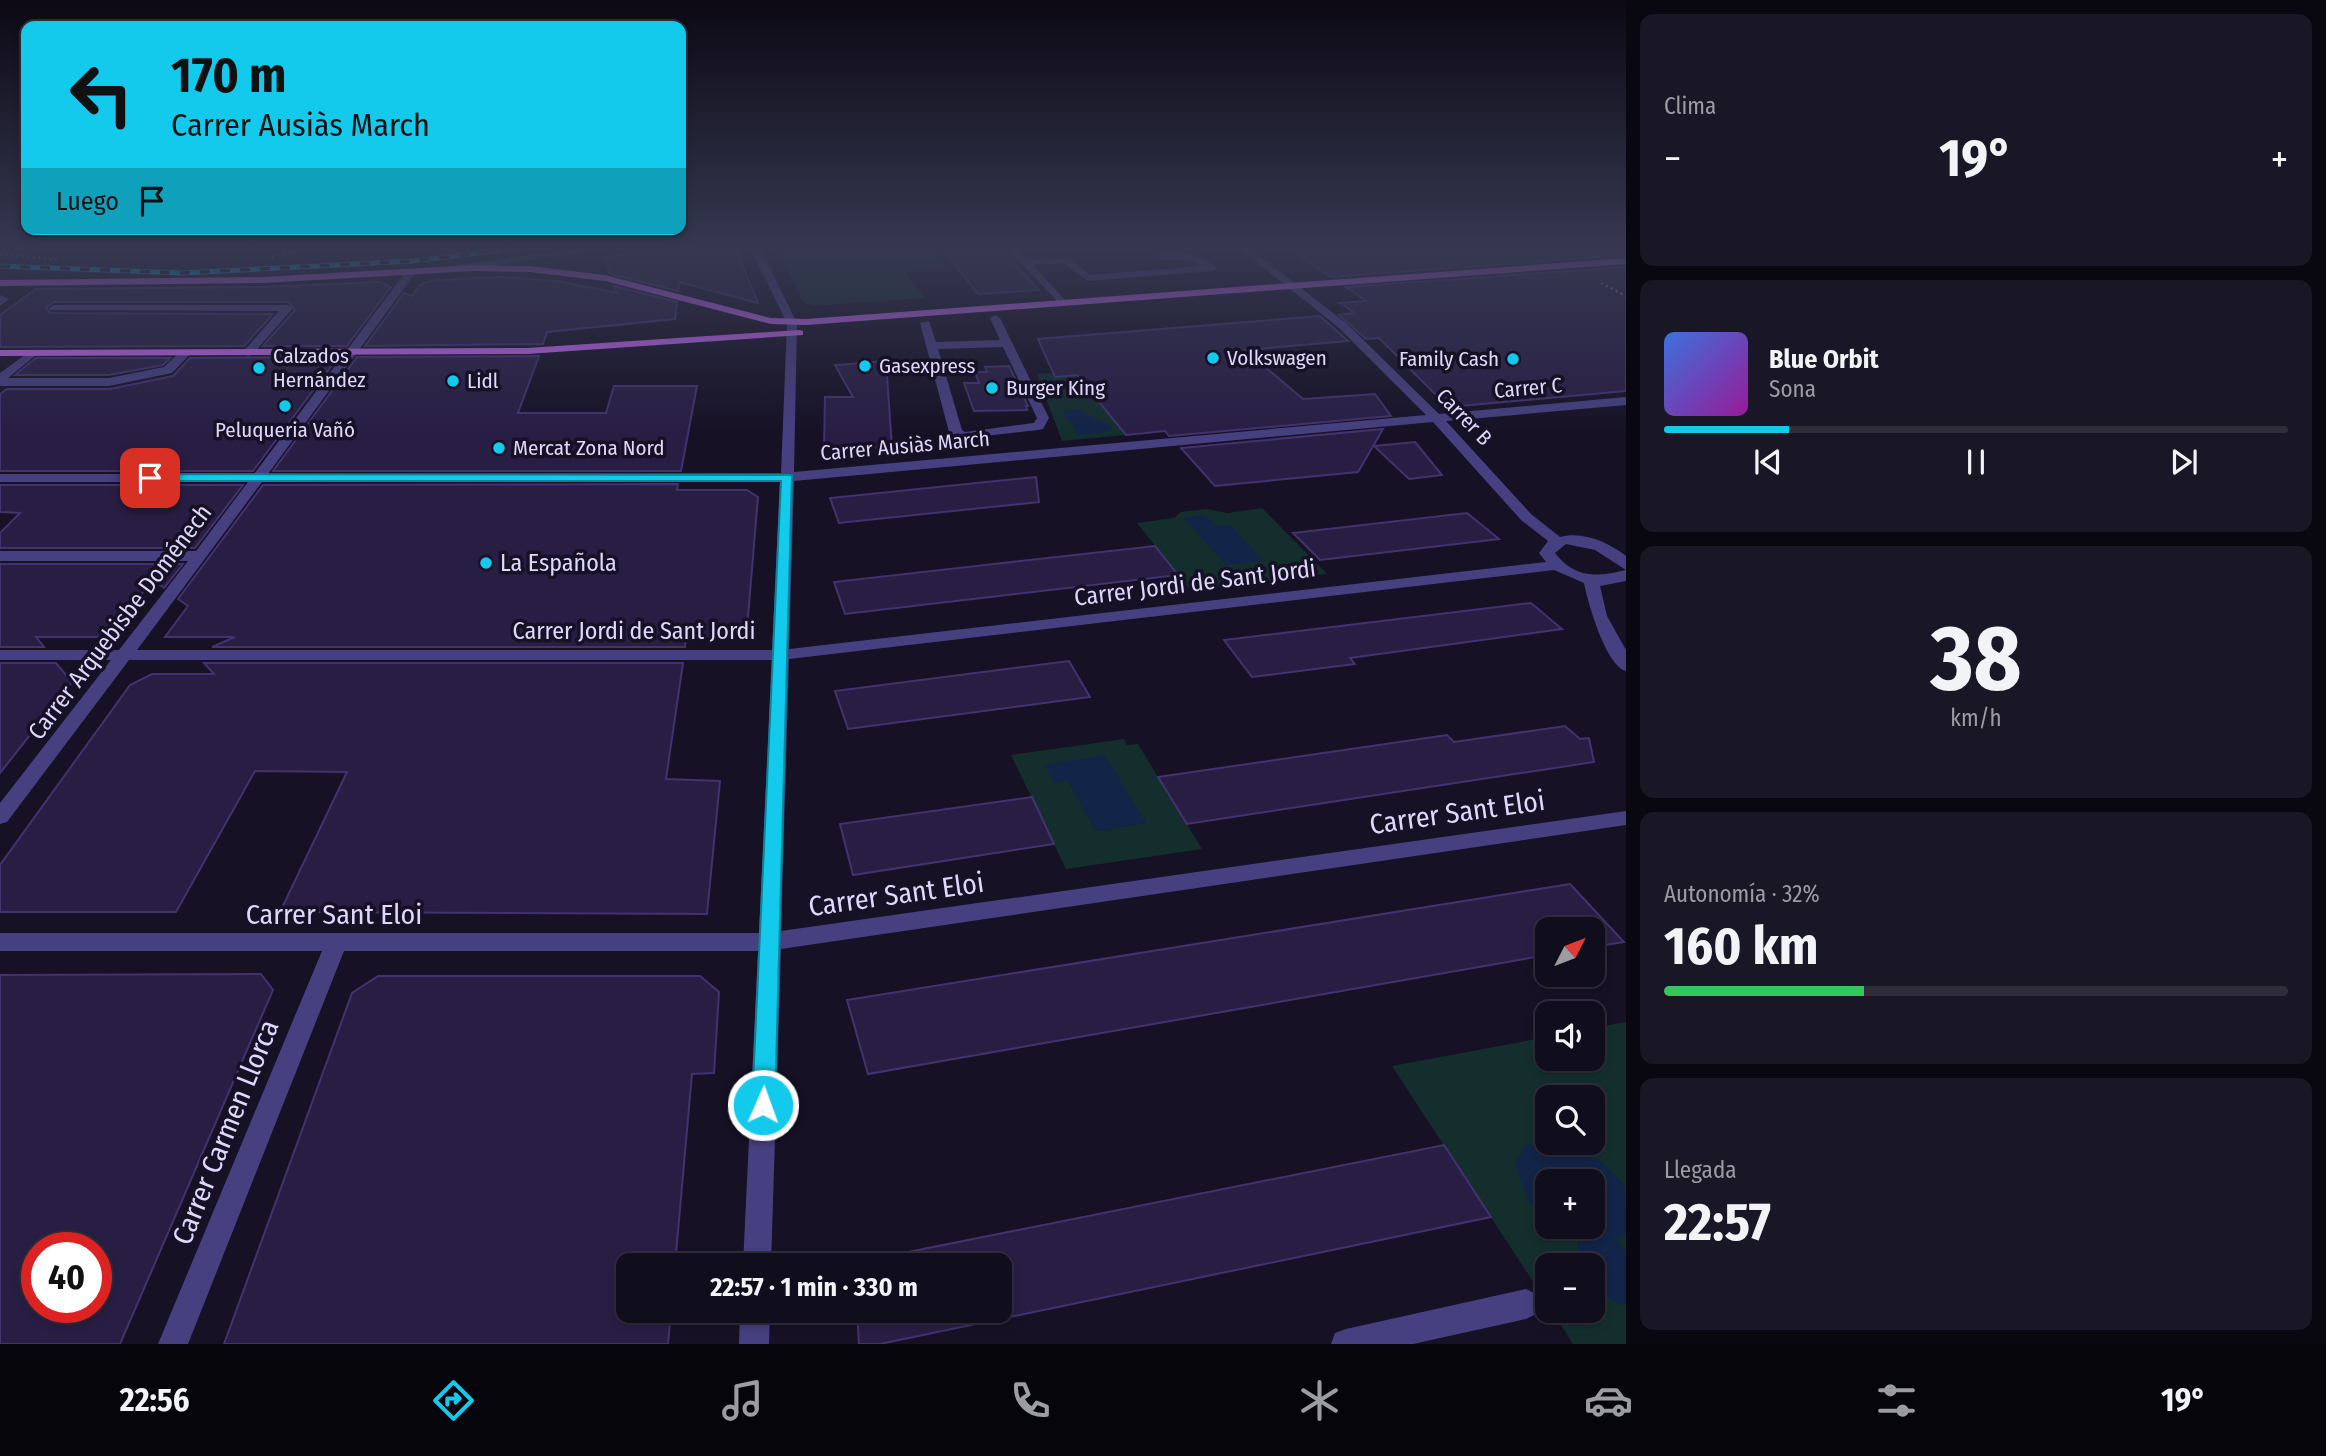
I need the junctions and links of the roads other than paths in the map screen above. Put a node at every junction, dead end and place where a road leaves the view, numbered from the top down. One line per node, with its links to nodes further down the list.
1 (287, 309): 18 (street)
2 (385, 309): 19 (street, Carrer Arquebisbe Doménech)
3 (714, 309): 12 (main road)
4 (721, 309): 11 (main road)
5 (783, 309): 11 (street)
6 (1000, 309): 11 (main road)
7 (1116, 309): 9 (main road)
8 (1323, 309): 22 (street, Carrer B)
9 (995, 318): 10 (main road); 13 (street)
10 (925, 323): 11 (main road); 14 (street)
11 (792, 328): 12 (main road); 23 (street)
12 (673, 341): 19 (main road)
13 (1007, 343): 14 (street); 14 (street)
14 (932, 346)
15 (0, 353): 16 (main road)
16 (32, 353): 17 (main road); 20 (street)
17 (185, 353): 18 (main road); 20 (street)
18 (248, 353): 19 (main road)
19 (353, 353): 25 (street, Carrer Arquebisbe Doménech)
20 (0, 380)
21 (1626, 401): 22 (street, Carrer C)
22 (1434, 418): 23 (street, Carrer Ausiàs March); 26 (street, Carrer B)
23 (788, 477): 25 (street, Carrer Ausiàs March); 35 (street)
24 (0, 478): 25 (street, Carrer Ausiàs March)
25 (257, 479): 28 (street, Carrer Arquebisbe Doménech)
26 (1558, 542): 29 (street); 30 (street)
27 (0, 556): 28 (street)
28 (200, 556): 34 (street, Carrer Arquebisbe Doménech)
29 (1624, 559)
30 (1556, 565): 32 (street); 35 (street, Carrer Jordi de Sant Jordi)
31 (1626, 575): 32 (street)
32 (1591, 579): 36 (street)
33 (0, 655): 34 (street, Carrer Jordi de Sant Jordi)
34 (123, 655): 35 (street, Carrer Jordi de Sant Jordi); 37 (street, Carrer Arquebisbe Doménech)
35 (781, 656): 40 (street)
36 (1626, 666)
37 (0, 817)
38 (1626, 818): 40 (street, Carrer Sant Eloi)
39 (0, 942): 41 (street, Carrer Sant Eloi)
40 (769, 942): 41 (street, Carrer Sant Eloi); 42 (street)
41 (336, 944): 45 (street, Carrer Carmen Llorca)
42 (757, 1253)
43 (1525, 1304): 47 (street)
44 (755, 1323): 46 (street)
45 (173, 1344)
46 (754, 1344)
47 (1346, 1344)

